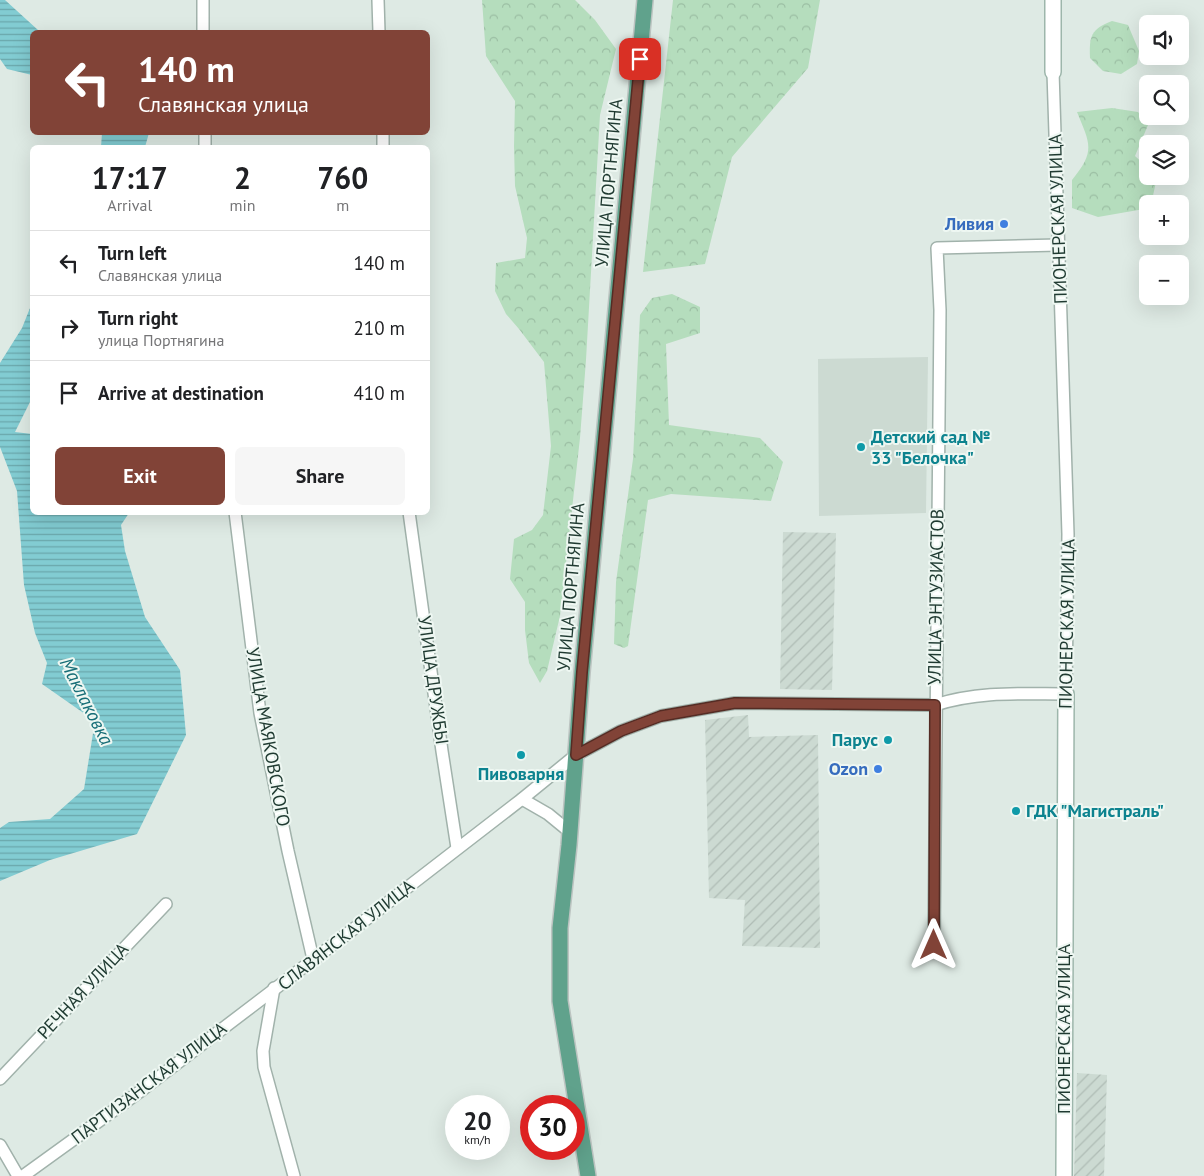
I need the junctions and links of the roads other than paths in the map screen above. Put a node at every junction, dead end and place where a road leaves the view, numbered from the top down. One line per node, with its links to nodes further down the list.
1 (203, 0): 5 (street)
2 (378, 0): 6 (street)
3 (645, 0): 13 (main road, УЛИЦА ПОРТНЯГИНА)
4 (1053, 0): 7 (street)
5 (203, 30)
6 (379, 30)
7 (1053, 72): 8 (street, ПИОНЕРСКАЯ УЛИЦА)
8 (1058, 245): 11 (street, ПИОНЕРСКАЯ УЛИЦА); 12 (street, УЛИЦА ЭНТУЗИАСТОВ)
9 (235, 515): 19 (street, УЛИЦА МАЯКОВСКОГО)
10 (409, 515): 16 (street, УЛИЦА ДРУЖБЫ)
11 (1066, 694): 12 (street, СЛАВЯНСКАЯ УЛИЦА); 27 (street, ПИОНЕРСКАЯ УЛИЦА)
12 (935, 705): 13 (street, СЛАВЯНСКАЯ УЛИЦА); 18 (street, УЛИЦА ЭНТУЗИАСТОВ)
13 (576, 755): 14 (street, СЛАВЯНСКАЯ УЛИЦА); 15 (main road, УЛИЦА ПОРТНЯГИНА)
14 (522, 800): 15 (street); 16 (street, СЛАВЯНСКАЯ УЛИЦА)
15 (570, 832): 26 (main road, УЛИЦА ПОРТНЯГИНА)
16 (457, 848): 19 (street, СЛАВЯНСКАЯ УЛИЦА)
17 (166, 904): 21 (street, РЕЧНАЯ УЛИЦА)
18 (934, 945)
19 (313, 959): 20 (street, СЛАВЯНСКАЯ УЛИЦА)
20 (274, 988): 24 (street, ПАРТИЗАНСКАЯ УЛИЦА); 25 (street, СЛАВЯНСКАЯ УЛИЦА)
21 (0, 1079)
22 (0, 1145): 23 (street)
23 (18, 1176)
24 (23, 1176)
25 (294, 1176)
26 (588, 1176)
27 (1064, 1176)

